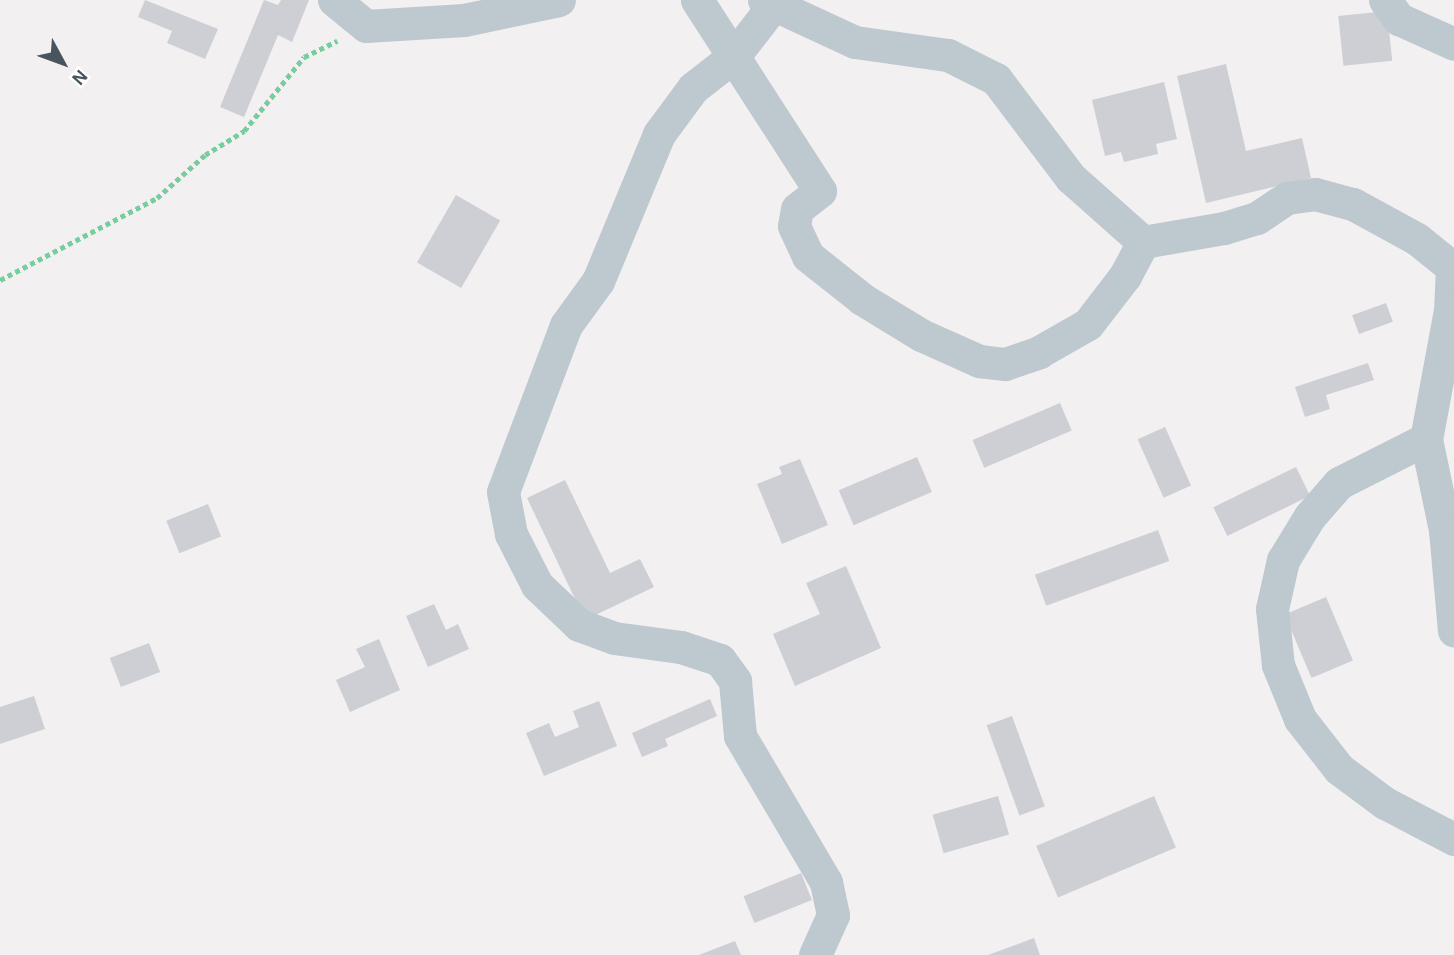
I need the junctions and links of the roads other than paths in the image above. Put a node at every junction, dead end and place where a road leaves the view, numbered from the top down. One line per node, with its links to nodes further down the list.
1 (334, 0): 2 (street)
2 (559, 0)
3 (697, 0): 7 (street)
4 (1385, 0): 6 (street)
5 (774, 1): 7 (street); 8 (street)
6 (1454, 44)
7 (734, 56): 8 (street); 13 (street)
8 (1143, 242): 9 (street)
9 (1453, 269): 10 (street)
10 (1426, 439): 11 (street); 12 (street)
11 (1454, 631)
12 (1454, 839)
13 (815, 955)

